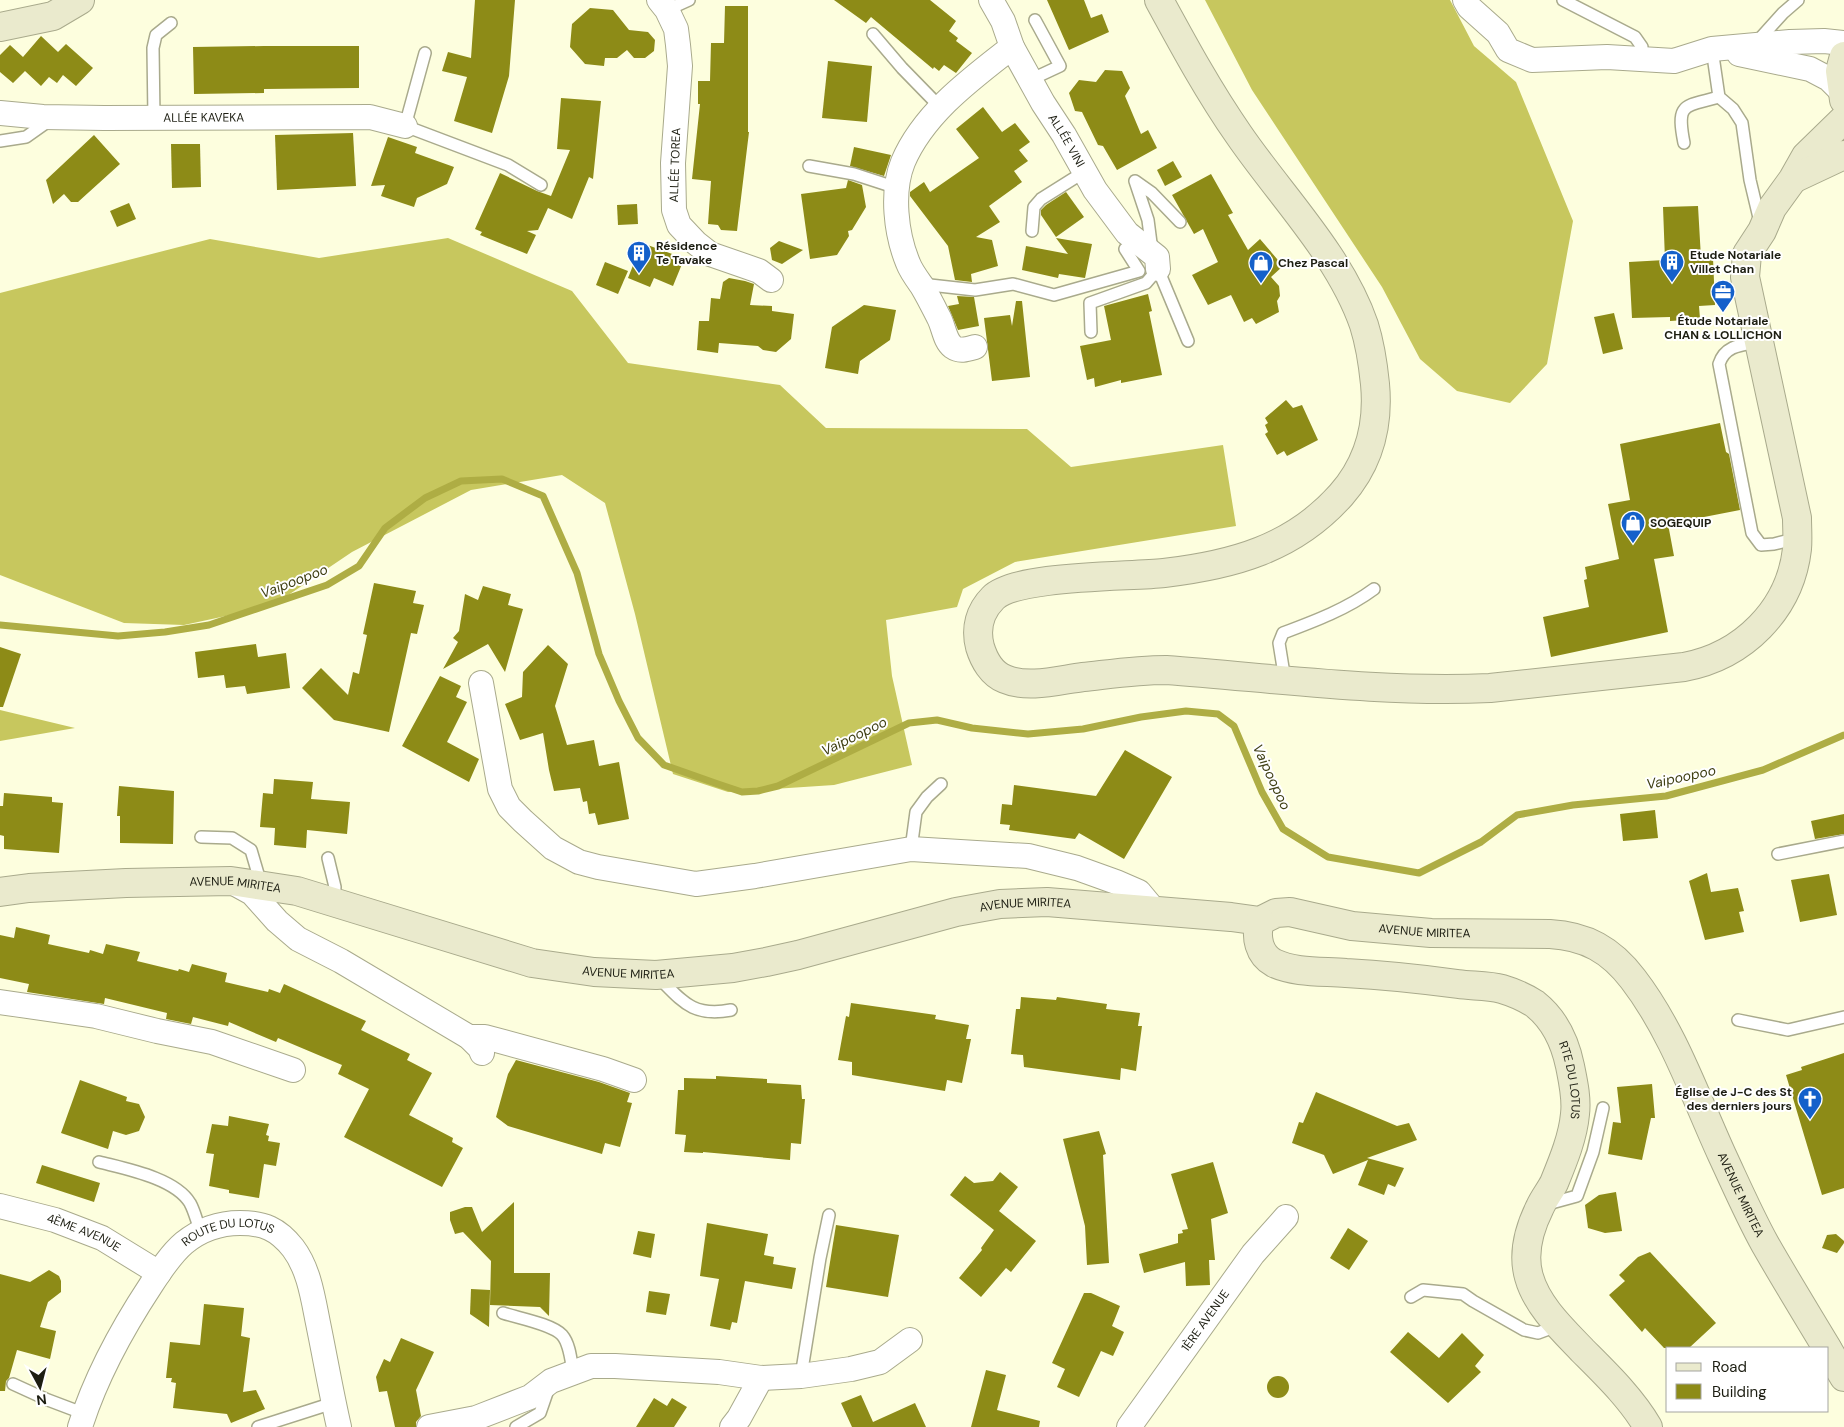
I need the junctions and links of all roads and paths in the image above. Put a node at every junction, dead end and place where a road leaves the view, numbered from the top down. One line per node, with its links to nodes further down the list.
1 (80, 0): 11 (main road)
2 (689, 0): 8 (lane)
3 (991, 0): 15 (street, ALLÉE VINI)
4 (1159, 0): 50 (main road)
5 (1465, 0): 19 (street)
6 (1563, 0): 19 (lane)
7 (1798, 0): 14 (lane)
8 (663, 5): 42 (street, ALLÉE TOREA)
9 (1035, 20): 20 (lane)
10 (171, 23): 26 (lane)
11 (0, 27)
12 (873, 34): 23 (lane)
13 (1844, 43): 14 (street)
14 (1754, 45): 16 (street)
15 (1012, 47): 20 (street, ALLÉE VINI); 23 (street)
16 (1712, 49): 19 (street); 21 (street); 22 (lane)
17 (424, 53): 28 (lane)
18 (1844, 56): 21 (main road)
19 (1642, 59)
20 (1030, 80): 33 (street, ALLÉE VINI)
21 (1843, 96)
22 (1719, 97): 30 (lane); 39 (lane)
23 (941, 108): 36 (street)
24 (0, 113): 25 (street, ALLÉE KAVEKA)
25 (54, 117): 26 (street, ALLÉE KAVEKA); 29 (lane)
26 (154, 118): 28 (street, ALLÉE KAVEKA)
27 (1844, 119): 34 (main road)
28 (405, 126): 35 (lane, ALLÉE KAVEKA)
29 (0, 141)
30 (1684, 143)
31 (1844, 155): 34 (main road)
32 (809, 166): 36 (lane)
33 (1084, 172): 38 (lane); 41 (street, ALLÉE VINI)
34 (1793, 179): 39 (main road)
35 (541, 185)
36 (898, 188): 43 (street)
37 (1180, 222): 41 (lane)
38 (1032, 231)
39 (1762, 231): 46 (main road)
40 (1125, 249): 43 (lane)
41 (1155, 261): 44 (lane); 45 (lane)
42 (771, 280)
43 (921, 284): 47 (street)
44 (1091, 332)
45 (1188, 341)
46 (1759, 342): 48 (main road); 48 (lane)
47 (975, 347)
48 (1798, 538): 50 (main road)
49 (1374, 589): 50 (lane)
50 (1285, 680)
51 (481, 683): 55 (street)
52 (941, 784): 55 (lane)
53 (202, 837): 59 (lane)
54 (1844, 841): 56 (lane)
55 (911, 849): 62 (street)
56 (1778, 854)
57 (328, 858): 61 (lane)
58 (231, 881): 59 (main road, AVENUE MIRITEA); 60 (main road, AVENUE MIRITEA); 70 (street)
59 (261, 886): 61 (main road, AVENUE MIRITEA)
60 (0, 892)
61 (334, 902): 64 (main road, AVENUE MIRITEA)
62 (1154, 910): 63 (main road, AVENUE MIRITEA); 64 (main road, AVENUE MIRITEA)
63 (1260, 921): 74 (main road, RTE DU LOTUS); 83 (main road, AVENUE MIRITEA)
64 (656, 975): 66 (lane)
65 (0, 1002): 69 (street)
66 (731, 1010)
67 (1844, 1017): 68 (lane)
68 (1738, 1020)
69 (293, 1070)
70 (634, 1080)
71 (1603, 1108): 74 (lane)
72 (99, 1162): 77 (lane)
73 (0, 1206): 78 (street, 4ÈME AVENUE)
74 (1540, 1206): 81 (main road, RTE DU LOTUS)
75 (829, 1215): 86 (lane)
76 (1286, 1217): 98 (street, 1ÈRE AVENUE)
77 (201, 1232): 78 (street, ROUTE DU LOTUS); 91 (street, ROUTE DU LOTUS)
78 (159, 1273): 92 (street, ROUTE DU LOTUS)
79 (1411, 1297): 81 (lane)
80 (503, 1314): 85 (lane)
81 (1556, 1321): 99 (main road, RTE DU LOTUS)
82 (910, 1340): 86 (street)
83 (1826, 1347)
84 (1829, 1352): 87 (main road, AVENUE MIRITEA)
85 (573, 1372): 88 (street); 89 (street)
86 (801, 1376): 88 (street)
87 (1844, 1377)
88 (761, 1378): 97 (street)
89 (551, 1381): 95 (street); 96 (lane)
90 (13, 1384): 92 (lane)
91 (334, 1403): 93 (lane); 94 (street, ROUTE DU LOTUS)
92 (83, 1420)
93 (258, 1427)
94 (339, 1427)
95 (429, 1427)
96 (516, 1427)
97 (732, 1427)
98 (1129, 1427)
99 (1648, 1427)

